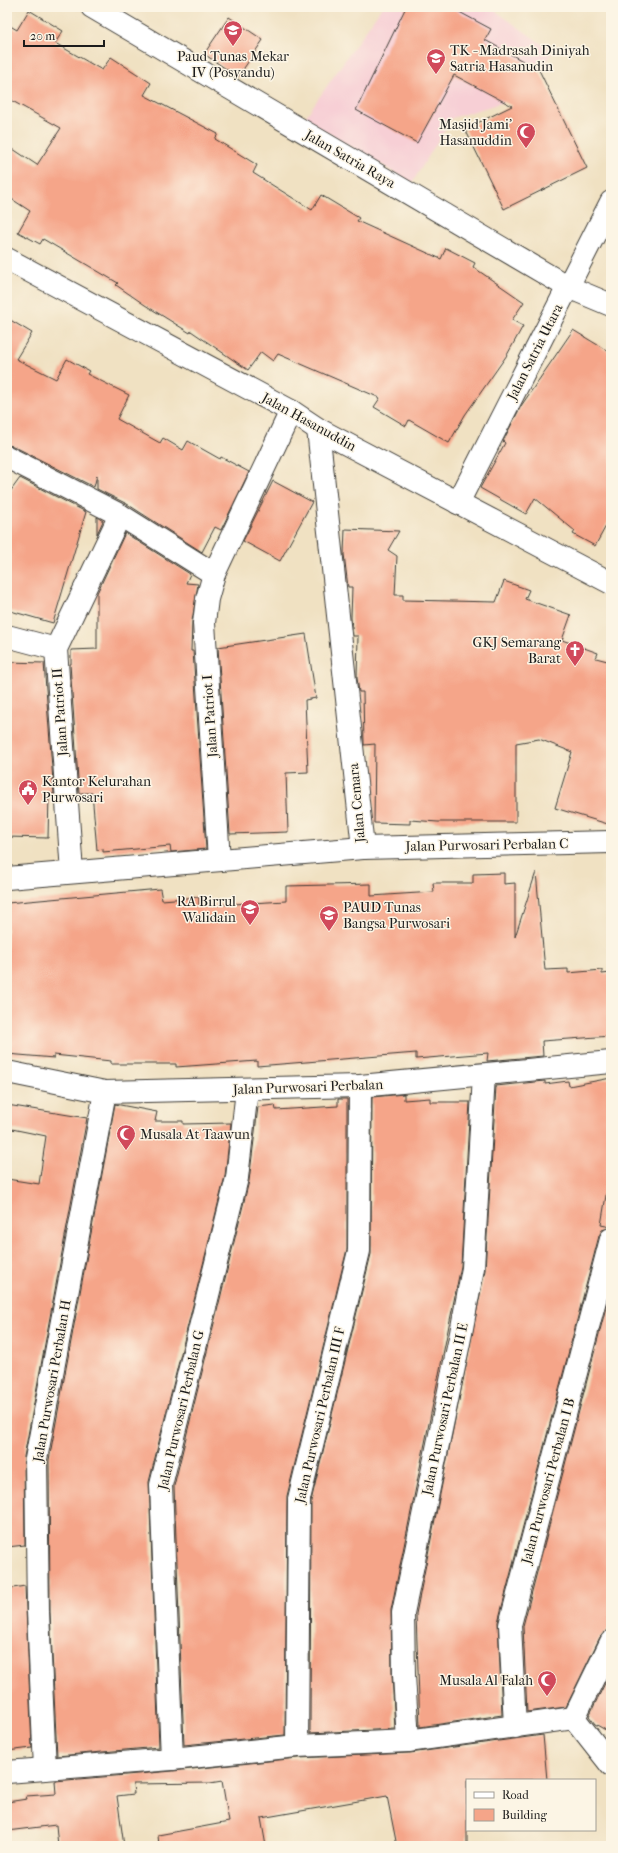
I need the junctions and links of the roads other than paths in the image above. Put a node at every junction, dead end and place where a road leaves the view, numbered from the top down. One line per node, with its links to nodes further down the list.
1 (92, 7): 4 (street, Jalan Satria Raya)
2 (611, 202): 4 (street, Jalan Satria Utara)
3 (7, 259): 6 (street, Jalan Hasanuddin)
4 (568, 287): 5 (street, Jalan Satria Raya); 9 (street, Jalan Satria Utara)
5 (611, 305)
6 (291, 411): 7 (street, Jalan Hasanuddin); 11 (street, Jalan Patriot I)
7 (318, 429): 9 (street, Jalan Hasanuddin); 16 (street, Jalan Cemara)
8 (7, 457): 10 (street)
9 (458, 502): 12 (street, Jalan Hasanuddin)
10 (120, 516): 11 (street); 14 (street, Jalan Patriot II)
11 (214, 574): 17 (street, Jalan Patriot I)
12 (611, 584)
13 (7, 636): 14 (street, Jalan Patriot II)
14 (56, 649): 18 (street, Jalan Patriot II)
15 (611, 842): 16 (street, Jalan Purwosari Perbalan C)
16 (363, 848): 17 (street, Jalan Cemara)
17 (219, 860): 18 (street, Jalan Cemara)
18 (72, 872): 19 (street, Jalan Cemara)
19 (7, 878)
20 (611, 1062): 22 (street, Jalan Purwosari Perbalan)
21 (7, 1072): 25 (street, Jalan Purwosari Perbalan)
22 (484, 1075): 23 (street, Jalan Purwosari Perbalan); 30 (street, Jalan Purwosari Perbalan II E)
23 (360, 1086): 24 (street, Jalan Purwosari Perbalan); 31 (street, Jalan Purwosari Perbalan III F)
24 (247, 1090): 25 (street, Jalan Purwosari Perbalan); 32 (street, Jalan Purwosari Perbalan G)
25 (105, 1092): 34 (street, Jalan Purwosari Perbalan H)
26 (611, 1239): 29 (street, Jalan Purwosari Perbalan I B)
27 (611, 1642): 28 (street)
28 (574, 1718): 29 (street); 33 (street)
29 (515, 1727): 30 (street)
30 (408, 1741): 31 (street)
31 (297, 1746): 32 (street)
32 (172, 1759): 34 (street)
33 (610, 1759)
34 (45, 1769): 35 (street)
35 (7, 1772)

